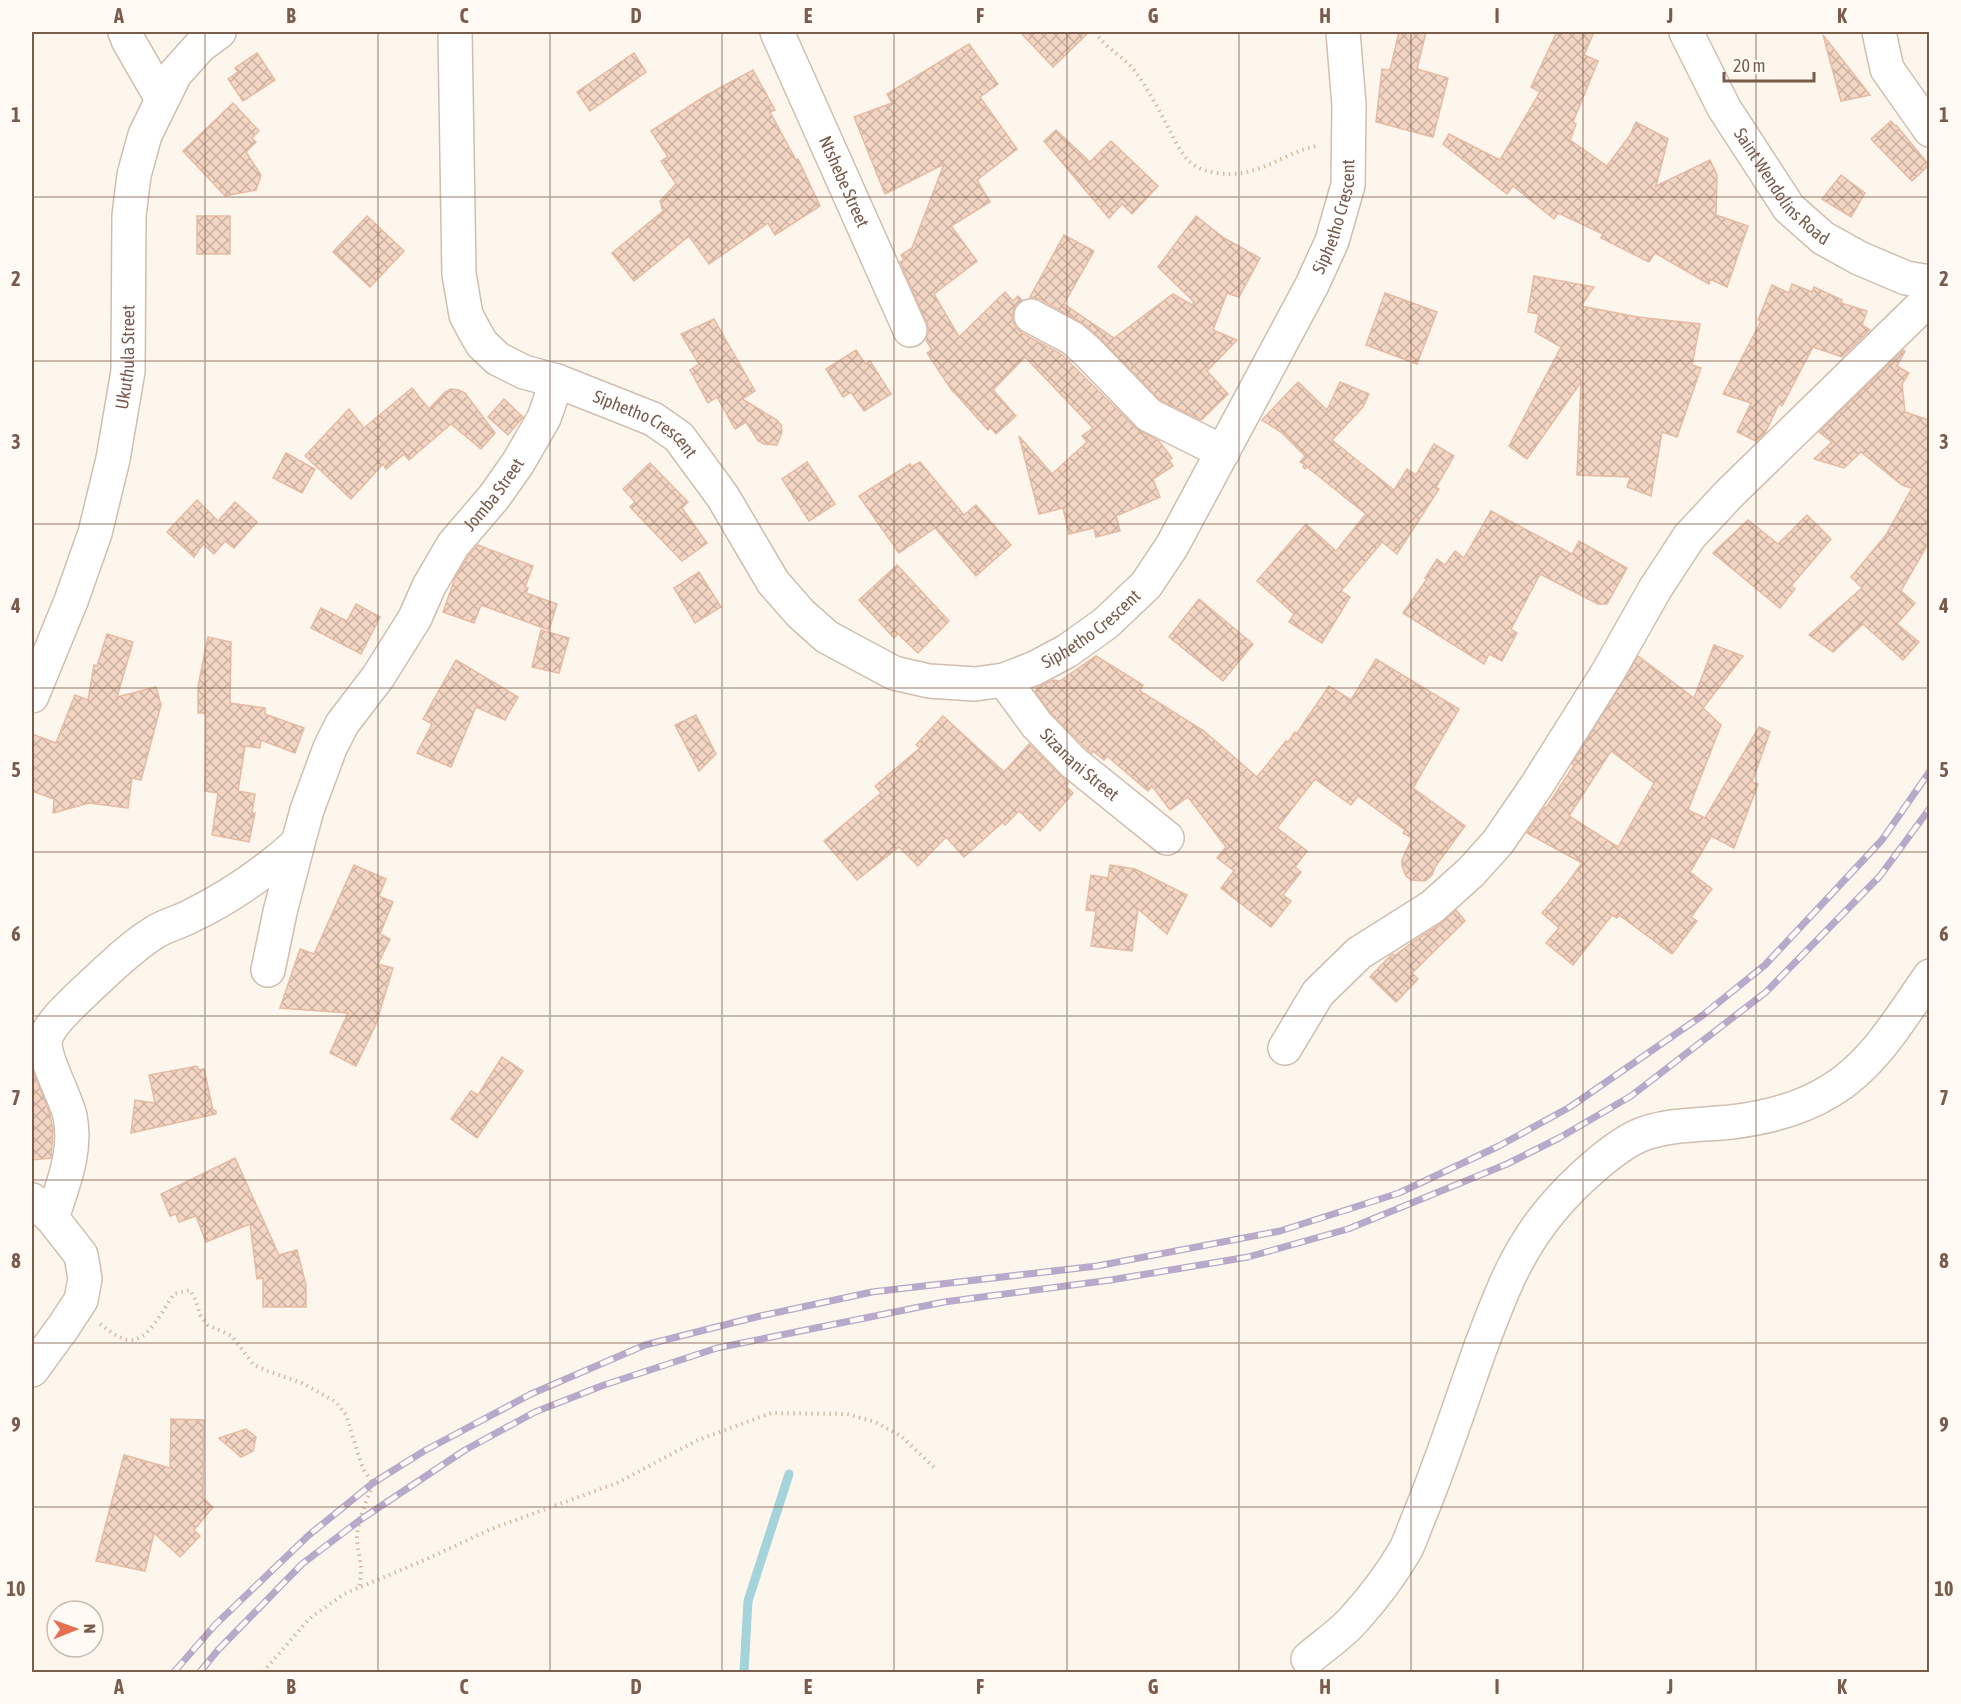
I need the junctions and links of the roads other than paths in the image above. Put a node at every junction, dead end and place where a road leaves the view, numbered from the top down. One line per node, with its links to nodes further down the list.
1 (125, 32): 8 (street)
2 (219, 32): 8 (street, Ukuthula Street)
3 (455, 32): 14 (street)
4 (777, 32): 13 (street, Ntshebe Street)
5 (1343, 32): 15 (street, Siphetho Crescent)
6 (1686, 32): 10 (street, Saint Wendolins Road)
7 (1879, 32): 9 (street)
8 (162, 99): 17 (street, Ukuthula Street)
9 (1929, 130)
10 (1929, 282)
11 (1929, 298): 22 (street)
12 (1031, 316): 15 (street)
13 (910, 330)
14 (557, 381): 16 (street, Siphetho Crescent); 19 (street, Jomba Street)
15 (1223, 452): 16 (street, Siphetho Crescent)
16 (1004, 680): 18 (street, Sizanani Street)
17 (32, 696)
18 (1167, 838)
19 (298, 843): 20 (street, Jomba Street); 23 (street)
20 (268, 970)
21 (1929, 976): 25 (street)
22 (1285, 1048)
23 (42, 1209): 24 (street)
24 (32, 1370)
25 (1308, 1659)

